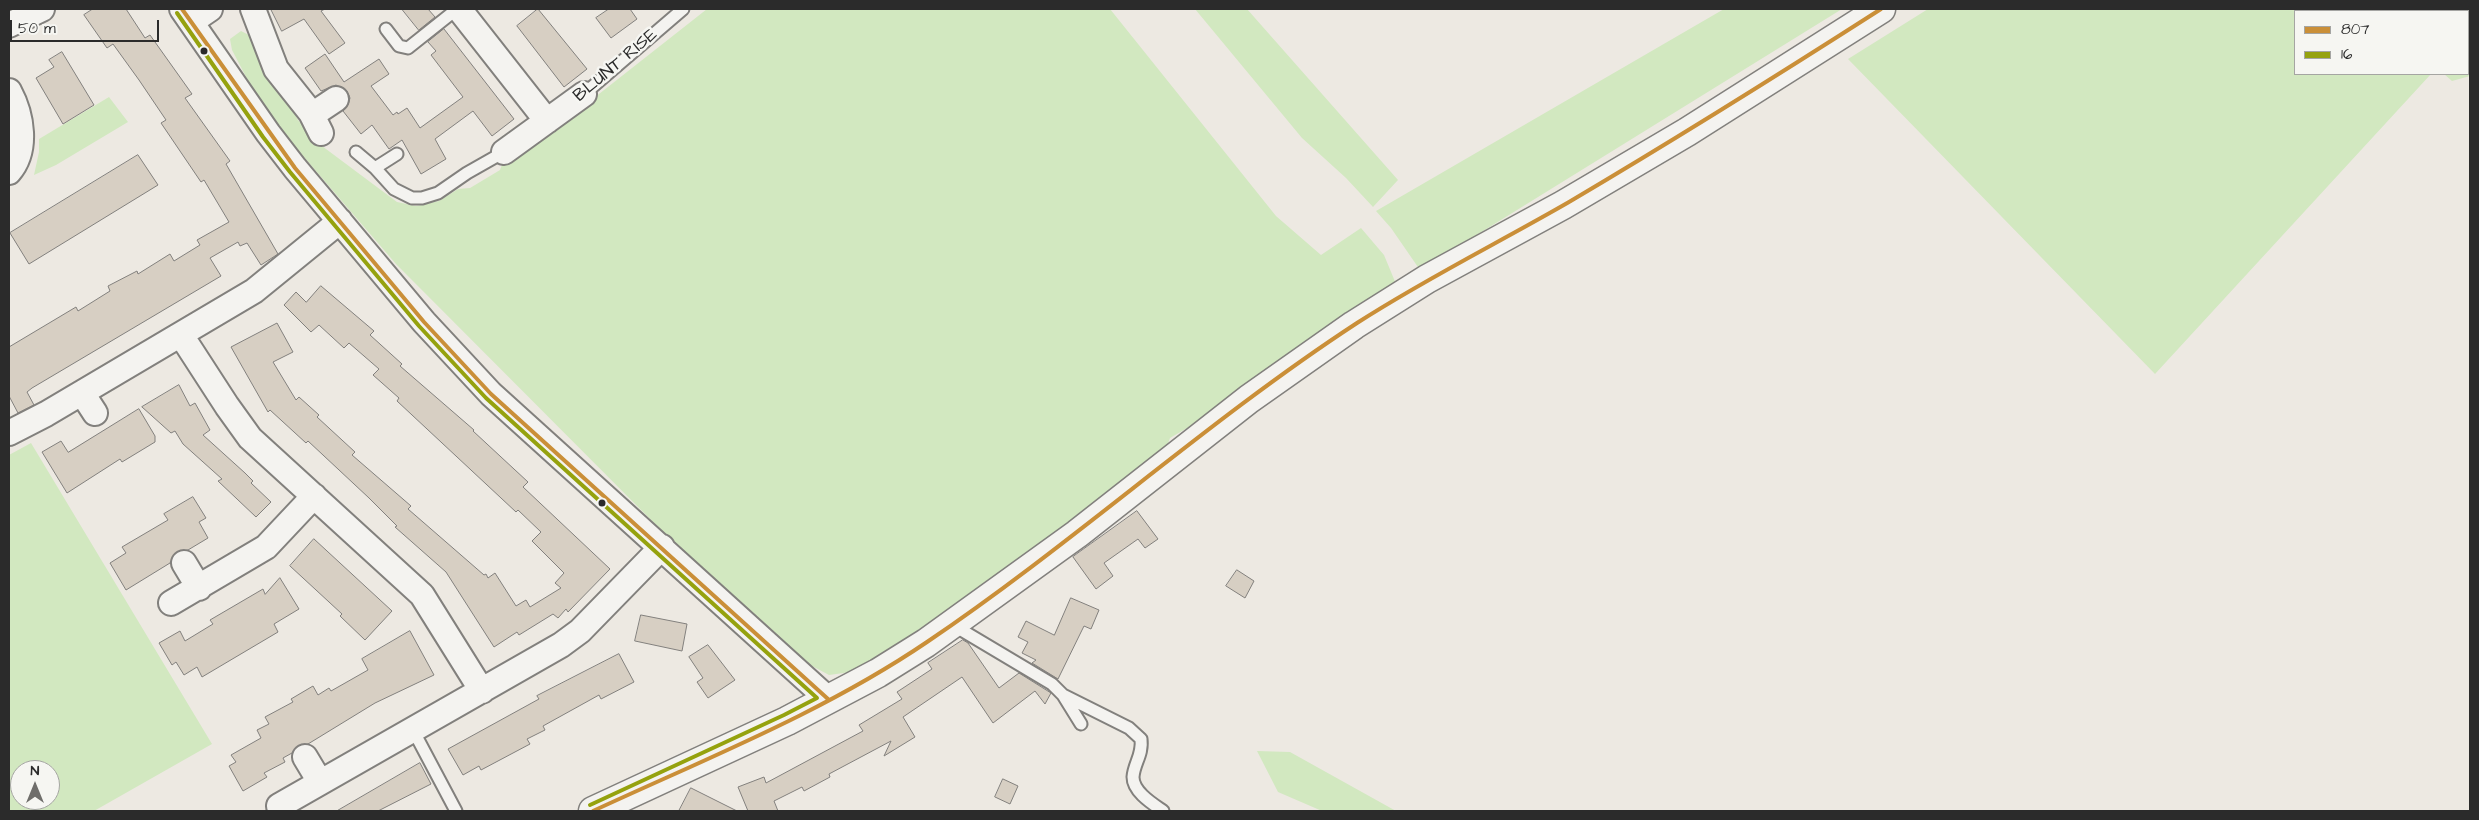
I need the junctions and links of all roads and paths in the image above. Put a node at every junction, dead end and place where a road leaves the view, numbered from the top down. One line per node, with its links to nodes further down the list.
1 (42, 9): 8 (street)
2 (210, 9): 7 (street)
3 (252, 9): 12 (street)
4 (458, 9): 9 (lane); 13 (street)
5 (683, 9): 11 (lane, BLUNT RISE)
6 (1881, 9): 29 (main road)
7 (186, 15): 19 (street)
8 (9, 25)
9 (386, 29)
10 (9, 91): 18 (street)
11 (584, 94): 13 (street, BLUNT RISE)
12 (336, 99)
13 (547, 121): 15 (street, BLUNT RISE)
14 (356, 152): 17 (lane, BLUNT RISE)
15 (504, 152): 17 (lane, BLUNT RISE)
16 (397, 154): 17 (lane)
17 (375, 168)
18 (9, 172)
19 (340, 221): 20 (street); 25 (street)
20 (181, 335): 21 (street); 24 (street)
21 (82, 392): 22 (street); 23 (street)
22 (95, 413)
23 (9, 433)
24 (314, 496): 27 (street); 30 (street)
25 (662, 547): 30 (street); 32 (street)
26 (184, 563): 27 (street)
27 (199, 588): 28 (street)
28 (171, 603)
29 (953, 625): 31 (lane); 32 (main road)
30 (482, 691): 34 (street)
31 (1063, 695): 33 (lane); 40 (lane)
32 (828, 699): 38 (main road)
33 (1081, 724)
34 (413, 730): 36 (street); 39 (lane)
35 (304, 757): 36 (street)
36 (320, 782): 37 (street)
37 (279, 806)
38 (608, 809)
39 (456, 810)
40 (1163, 811)

